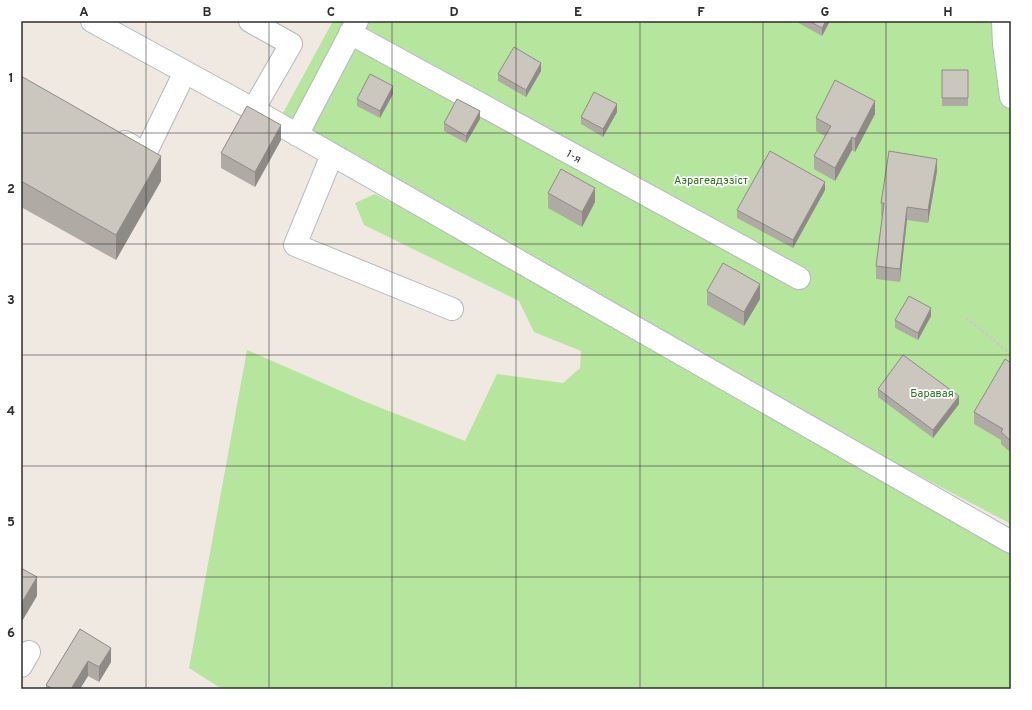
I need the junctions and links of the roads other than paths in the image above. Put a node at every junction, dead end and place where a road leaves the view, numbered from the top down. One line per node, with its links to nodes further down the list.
1 (92, 21): 5 (street)
2 (250, 21): 7 (street)
3 (1003, 21): 6 (street)
4 (354, 27): 9 (street); 11 (street, 1-я)
5 (185, 72): 7 (street); 8 (street)
6 (1011, 97)
7 (253, 110): 9 (street)
8 (111, 134)
9 (296, 135): 10 (street)
10 (332, 155): 12 (street); 13 (street)
11 (798, 278)
12 (452, 309)
13 (1011, 542)

